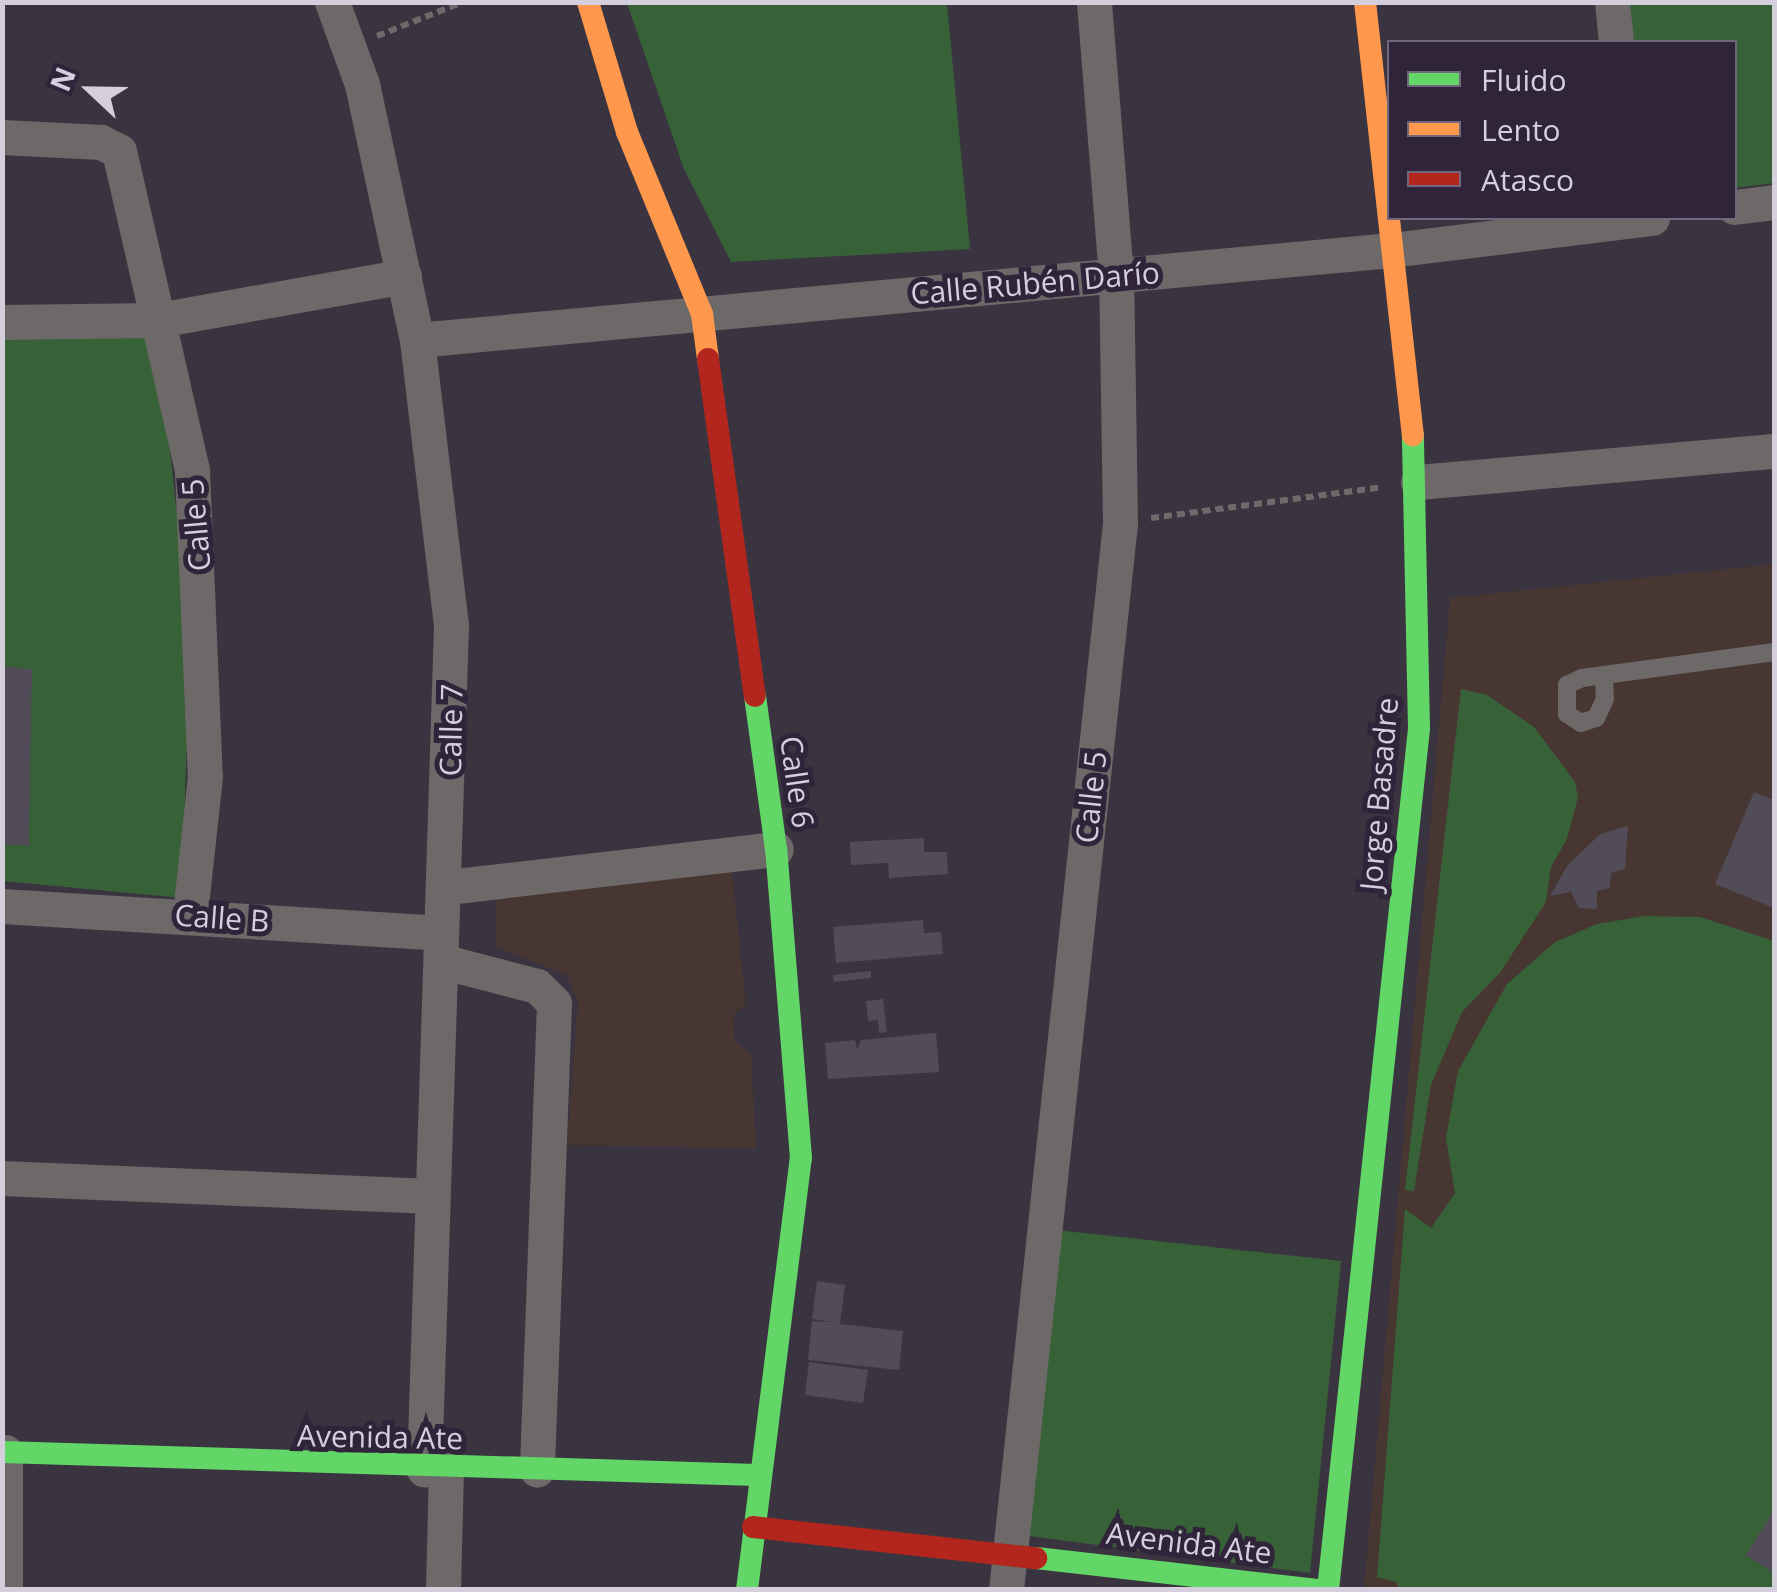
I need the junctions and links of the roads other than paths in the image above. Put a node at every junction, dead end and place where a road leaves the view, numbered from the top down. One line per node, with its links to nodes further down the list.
1 (332, 2): 14 (street, Calle 7)
2 (588, 2): 16 (street, Calle 6)
3 (1094, 2): 15 (street, Calle 5)
4 (1364, 2): 10 (street, Jorge Basadre)
5 (1612, 2): 6 (street)
6 (1616, 40)
7 (2, 137): 17 (street, Calle 5)
8 (1774, 202): 9 (street)
9 (1737, 207)
10 (1387, 213)
11 (1388, 220): 13 (street, Jorge Basadre)
12 (1623, 220): 13 (street, Calle Rubén Darío)
13 (1391, 250): 15 (street, Calle Rubén Darío); 21 (street, Jorge Basadre)
14 (404, 276): 17 (street); 19 (street, Calle 7)
15 (1116, 276): 16 (street, Calle Rubén Darío); 36 (street, Calle 5)
16 (702, 314): 19 (street, Calle Rubén Darío); 24 (street, Calle 6)
17 (158, 320): 18 (street); 27 (street, Calle 5)
18 (2, 322)
19 (417, 340): 25 (street, Calle 7)
20 (1774, 451): 21 (street)
21 (1418, 482): 42 (street, Jorge Basadre)
22 (1774, 652): 23 (lane)
23 (1604, 675)
24 (776, 849): 25 (street); 34 (street, Calle 6)
25 (447, 887): 28 (street, Calle 7)
26 (2, 906): 27 (street, Calle B)
27 (190, 915): 28 (street, Calle B)
28 (441, 947): 30 (street, Calle 7); 33 (street, Calle B)
29 (2, 1178): 30 (street)
30 (432, 1196): 32 (street, Calle 7)
31 (4, 1452): 32 (street, Avenida Ate); 37 (street)
32 (435, 1470): 33 (street, Avenida Ate); 38 (street, Calle 7)
33 (537, 1470): 34 (street, Avenida Ate)
34 (757, 1475): 35 (street, Calle 6)
35 (753, 1526): 36 (street, Avenida Ate); 39 (street, Calle 6)
36 (1010, 1551): 40 (street, Calle 5); 41 (street, Avenida Ate)
37 (5, 1590)
38 (443, 1590)
39 (747, 1590)
40 (1006, 1590)
41 (1319, 1590)
42 (1328, 1590)

